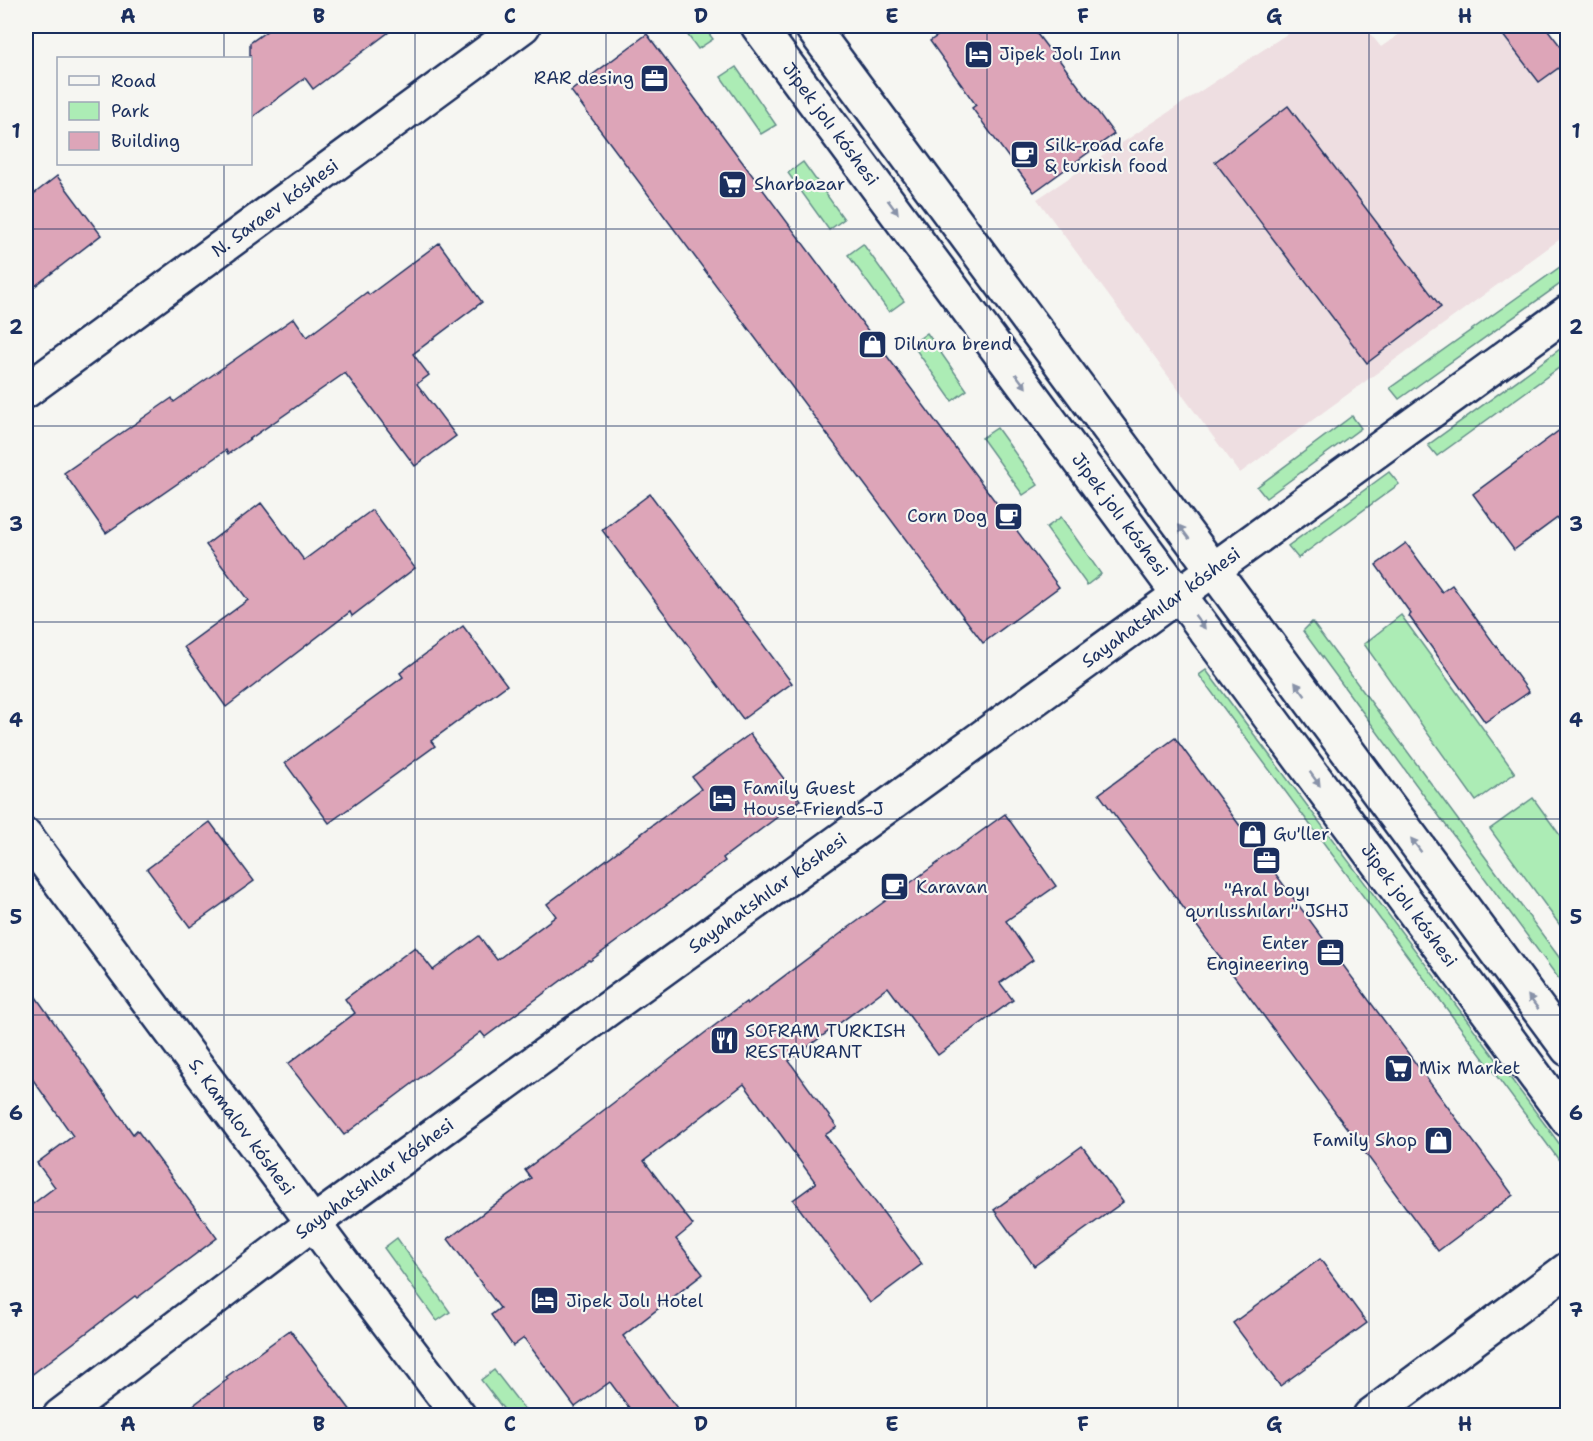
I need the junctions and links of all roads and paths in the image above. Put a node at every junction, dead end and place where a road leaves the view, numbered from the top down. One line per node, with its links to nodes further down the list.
1 (523, 26): 5 (street, N. Saraev kóshesi)
2 (758, 26): 7 (street, Jipek jolı kóshesi, one-way to 7)
3 (811, 26): 6 (street, one-way to 3)
4 (1568, 312): 6 (street, Sayahatshılar kóshesi)
5 (26, 391)
6 (1212, 569): 7 (street, Sayahatshılar kóshesi); 9 (street, one-way to 6)
7 (1179, 594): 10 (street, Jipek jolı kóshesi, one-way to 10); 11 (street, Sayahatshılar kóshesi)
8 (26, 836): 11 (street, S. Kamalov kóshesi)
9 (1568, 1049)
10 (1568, 1120)
11 (313, 1223): 13 (street, Sayahatshılar kóshesi); 14 (street, S. Kamalov kóshesi)
12 (1568, 1269): 15 (street)
13 (60, 1416)
14 (459, 1416)
15 (1370, 1416)

